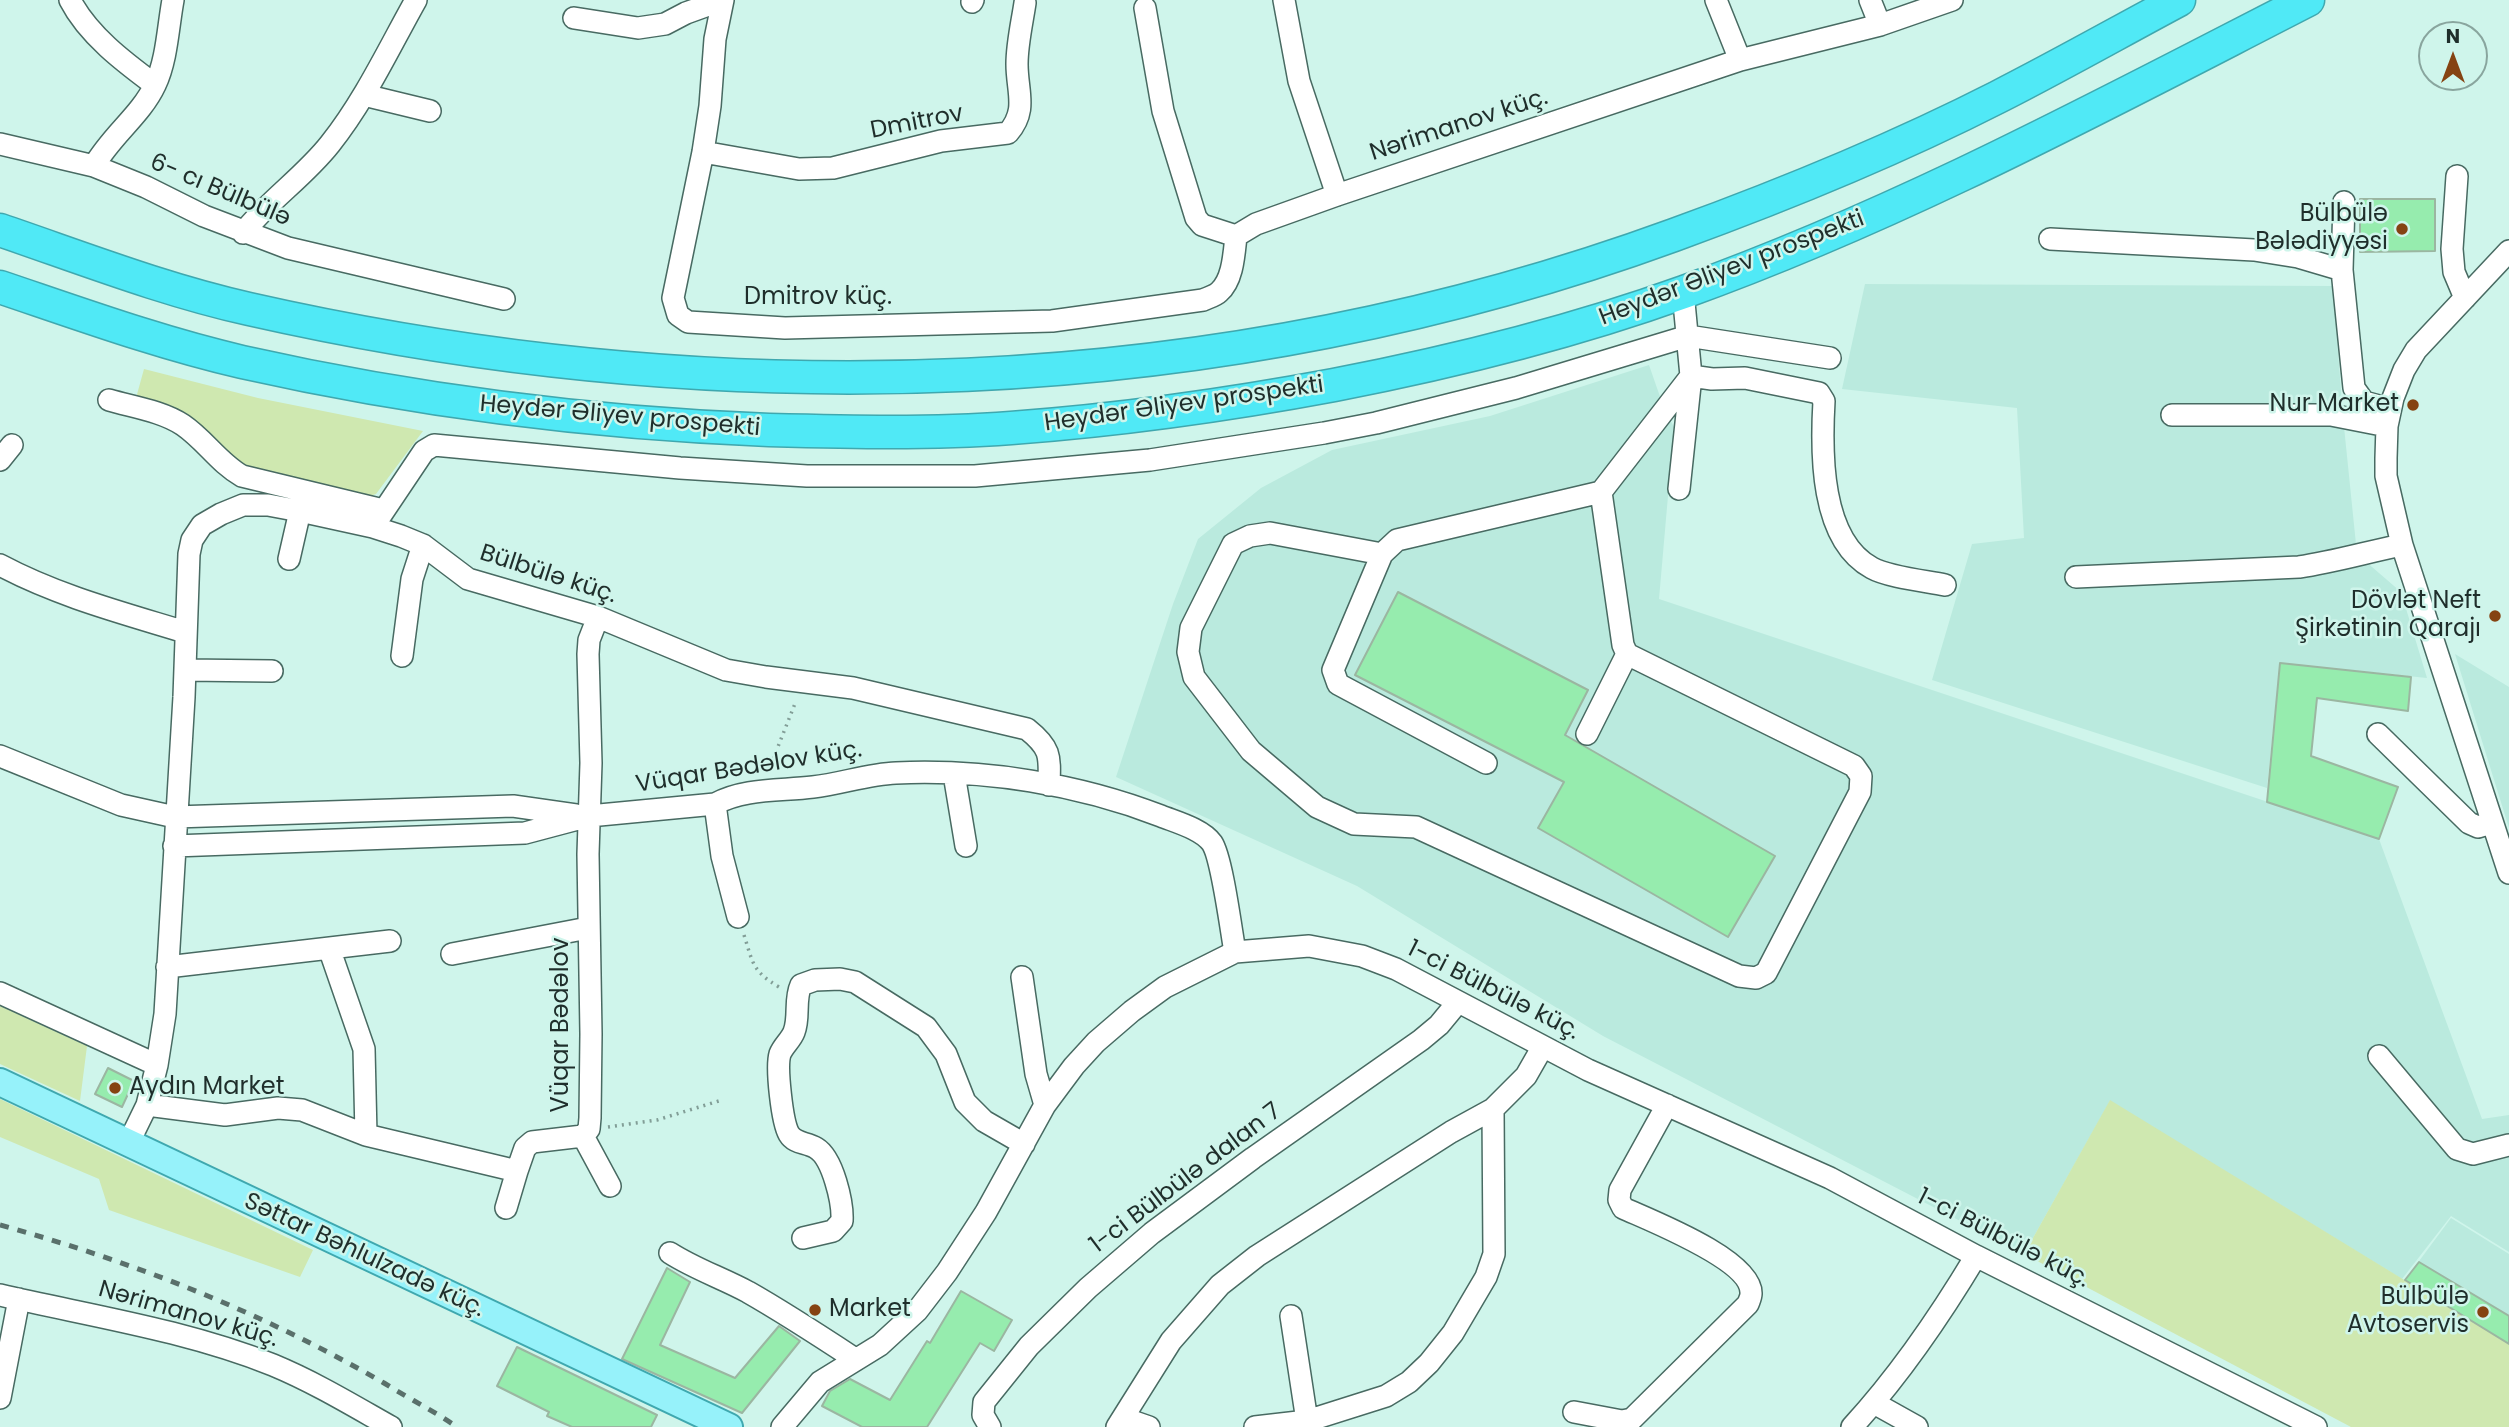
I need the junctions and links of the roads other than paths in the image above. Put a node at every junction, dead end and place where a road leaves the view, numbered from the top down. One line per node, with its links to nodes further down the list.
1 (70, 0): 16 (street)
2 (173, 0): 16 (street)
3 (416, 0): 17 (street)
4 (722, 0): 13 (street); 20 (street, Dmitrov küç.)
5 (1284, 0): 23 (street)
6 (1716, 0): 15 (street)
7 (1870, 0): 14 (street)
8 (1952, 0): 14 (street, Nərimanov küç.)
9 (2179, 0): 25 (highway, Heydər Əliyev prospekti)
10 (2308, 0): 32 (highway, Heydər Əliyev prospekti)
11 (1025, 3): 20 (street, Dmitrov)
12 (1145, 8): 27 (street)
13 (574, 18)
14 (1880, 25): 15 (street, Nərimanov küç.)
15 (1740, 60): 23 (street, Nərimanov küç.)
16 (155, 85): 21 (street)
17 (364, 95): 18 (street); 26 (street)
18 (430, 111)
19 (0, 144): 21 (street, 6- cı Bülbülə)
20 (703, 152): 27 (street, Dmitrov küç.)
21 (93, 166): 26 (street, 6- cı Bülbülə)
22 (2457, 176): 33 (street)
23 (1337, 195): 27 (street, Nərimanov küç.)
24 (2344, 202): 30 (street)
25 (0, 230)
26 (243, 233): 34 (street, 6- cı Bülbülə)
27 (1236, 236)
28 (2050, 239): 30 (street)
29 (2509, 251): 33 (street)
30 (2342, 270): 40 (street)
31 (0, 287): 32 (highway, Heydər Əliyev prospekti)
32 (1683, 292): 35 (street)
33 (2465, 298): 40 (street)
34 (504, 299)
35 (1689, 336): 36 (street); 37 (street); 44 (street)
36 (1830, 358)
37 (1691, 376): 41 (street); 42 (street); 51 (street)
38 (109, 400): 44 (street)
39 (2172, 415): 40 (street)
40 (2388, 418): 46 (street)
41 (1679, 489)
42 (1601, 492): 47 (street); 54 (street)
43 (300, 511): 44 (street, Bülbülə küç.); 48 (street); 53 (street, Bülbülə küç.)
44 (378, 519): 45 (street, Bülbülə küç.)
45 (423, 545): 52 (street, Bülbülə küç.); 55 (street)
46 (2402, 545): 50 (street); 68 (street)
47 (1382, 554): 54 (street); 61 (street)
48 (289, 559)
49 (0, 565): 53 (street)
50 (2077, 577)
51 (1945, 585)
52 (598, 617): 63 (street, Bülbülə küç.); 66 (street, Vüqar Bədəlov)
53 (185, 632): 56 (street, Bülbülə küç.)
54 (1627, 654): 58 (street)
55 (402, 656)
56 (185, 670): 57 (street); 67 (street, Bülbülə küç.)
57 (272, 671)
58 (1587, 734)
59 (2378, 734): 68 (street)
60 (0, 757): 67 (street)
61 (1486, 763)
62 (954, 774): 63 (street, Vüqar Bədəlov küç.); 64 (street, Vüqar Bədəlov küç.); 71 (street)
63 (1049, 785): 77 (street, Vüqar Bədəlov küç.)
64 (715, 804): 66 (street, Vüqar Bədəlov küç.); 73 (street)
65 (345, 812): 66 (street); 67 (street); 69 (street)
66 (589, 816): 69 (street, Vüqar Bədəlov küç.); 74 (street, Vüqar Bədəlov)
67 (176, 817): 70 (street, Bülbülə küç.)
68 (2491, 823): 72 (street)
69 (346, 839): 70 (street, Vüqar Bədəlov küç.)
70 (174, 846): 79 (street, Bülbülə küç.)
71 (966, 846)
72 (2509, 873)
73 (738, 917)
74 (588, 928): 78 (street); 91 (street, Vüqar Bədəlov)
75 (390, 941): 76 (street)
76 (329, 948): 79 (street); 92 (street)
77 (1235, 952): 82 (street, 1-ci Bülbülə küç.); 88 (street, 1-ci Bülbülə küç.)
78 (452, 954)
79 (167, 967): 85 (street, Bülbülə küç.)
80 (1022, 977): 88 (street)
81 (0, 993): 85 (street)
82 (1458, 1002): 83 (street, 1-ci Bülbülə küç.); 113 (street, 1-ci Bülbülə dalan 7)
83 (1542, 1048): 89 (street, 1-ci Bülbülə küç.); 90 (street)
84 (2379, 1056): 95 (street)
85 (157, 1065): 87 (street, Bülbülə küç.)
86 (0, 1083): 93 (main road, Səttar Bəhlulzadə küç.)
87 (147, 1105): 92 (street); 93 (street, Bülbülə küç.)
88 (1045, 1105): 94 (street, 1-ci Bülbülə küç.)
89 (1667, 1105): 101 (street, 1-ci Bülbülə küç.); 107 (street)
90 (1493, 1109): 108 (street); 109 (street)
91 (586, 1133): 96 (street, Vüqar Bədəlov); 97 (street)
92 (366, 1135): 96 (street)
93 (128, 1144): 111 (main road, Səttar Bəhlulzadə küç.)
94 (1024, 1144): 99 (street); 104 (street, 1-ci Bülbülə küç.)
95 (2509, 1145)
96 (517, 1171): 98 (street)
97 (610, 1186)
98 (506, 1208)
99 (803, 1238)
100 (670, 1253): 104 (street)
101 (1976, 1256): 106 (street); 118 (street, 1-ci Bülbülə küç.)
102 (9, 1297): 105 (street); 110 (street, Nərimanov küç.)
103 (1291, 1316): 109 (street)
104 (855, 1359): 112 (street, 1-ci Bülbülə küç.)
105 (0, 1398)
106 (1874, 1404): 116 (street); 117 (street)
107 (1574, 1412)
108 (1120, 1423): 114 (street)
109 (1307, 1424): 115 (street)
110 (391, 1427)
111 (729, 1427)
112 (782, 1427)
113 (990, 1427)
114 (1149, 1427)
115 (1255, 1427)
116 (1853, 1427)
117 (1917, 1427)
118 (2316, 1427)

